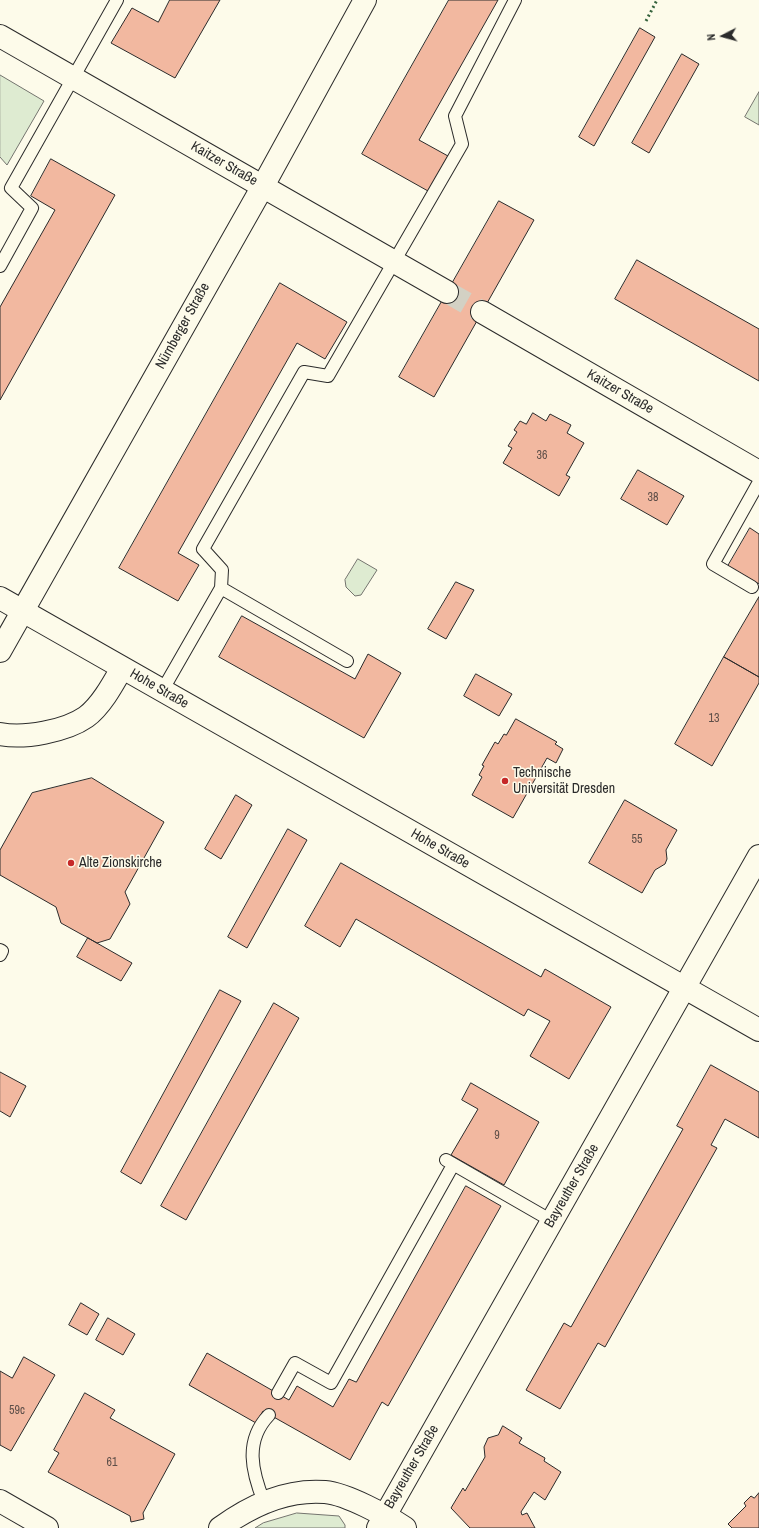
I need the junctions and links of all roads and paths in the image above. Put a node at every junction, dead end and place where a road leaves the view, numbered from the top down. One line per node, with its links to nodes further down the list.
1 (117, 0): 5 (lane)
2 (365, 0): 6 (street, Nürnberger Straße)
3 (515, 0): 7 (lane)
4 (0, 36): 5 (street, Kaitzer Straße)
5 (74, 78): 6 (street, Kaitzer Straße); 8 (lane)
6 (263, 186): 7 (street, Kaitzer Straße); 16 (street, Nürnberger Straße)
7 (393, 261): 9 (street, Kaitzer Straße); 14 (lane)
8 (0, 266)
9 (447, 292)
10 (482, 312): 11 (street, Kaitzer Straße)
11 (759, 472)
12 (759, 482): 13 (lane)
13 (752, 587)
14 (221, 588): 18 (lane); 20 (lane)
15 (0, 598): 16 (street, Hohe Straße)
16 (23, 611): 17 (street, Nürnberger Straße); 19 (street, Hohe Straße)
17 (0, 651)
18 (348, 661)
19 (122, 668): 20 (street, Hohe Straße); 21 (street, Hohe Straße)
20 (162, 691): 25 (street, Hohe Straße)
21 (0, 734)
22 (759, 856): 25 (street, Bayreuther Straße)
23 (0, 950): 24 (lane)
24 (0, 955)
25 (684, 988): 26 (street, Hohe Straße); 27 (street, Bayreuther Straße)
26 (759, 1030)
27 (552, 1221): 28 (lane); 32 (street, Bayreuther Straße)
28 (278, 1393)
29 (269, 1415): 31 (lane)
30 (0, 1501): 33 (street)
31 (264, 1502): 32 (street, Bayreuther Straße); 34 (street, Bayreuther Straße)
32 (381, 1521): 35 (street, Bayreuther Straße)
33 (47, 1528)
34 (220, 1528)
35 (405, 1528)

